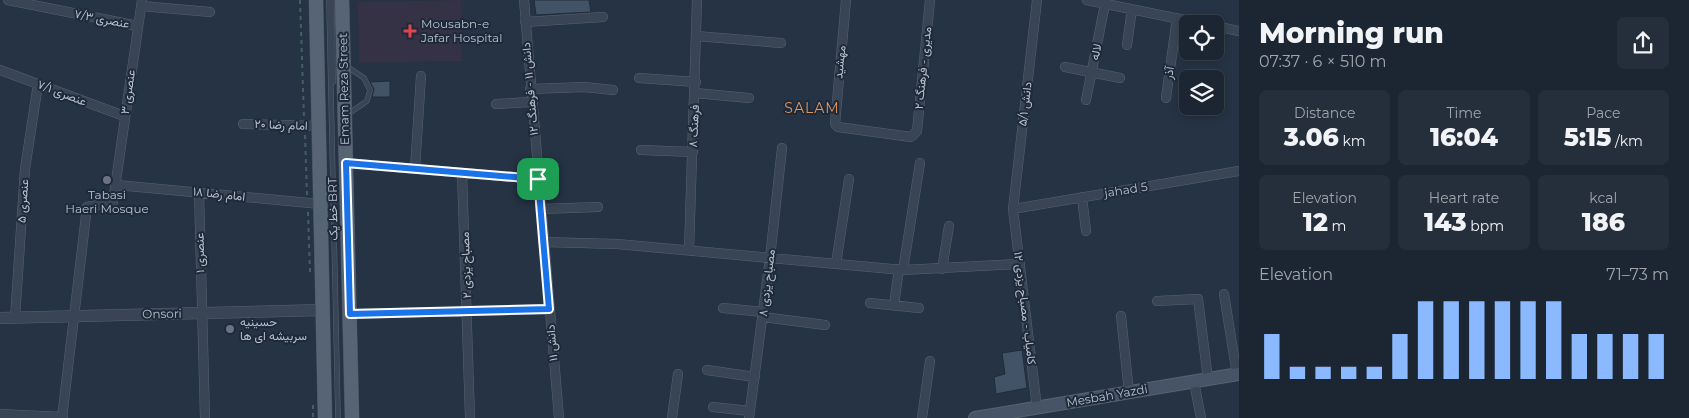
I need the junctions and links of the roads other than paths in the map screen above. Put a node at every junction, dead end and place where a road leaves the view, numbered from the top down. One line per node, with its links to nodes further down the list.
1 (8, 0): 18 (street, عنصری ۷/۳)
2 (316, 0): 44 (main road, Emam Reza Street)
3 (330, 0): 104 (lane, خط یک BRT)
4 (342, 0): 24 (main road, Emam Reza Street)
5 (524, 0): 17 (street, دانش ۱۱ - فرهنگ ۱۲)
6 (696, 0): 21 (street, فرهنگ ۸)
7 (846, 0): 45 (street, مهشید)
8 (930, 0): 45 (street, مدیری - فرهنگ ۲)
9 (1037, 0): 62 (street, دانش ۵/۱)
10 (1087, 0): 12 (street)
11 (141, 3): 14 (street); 18 (street, عنصری ۳)
12 (1105, 4): 13 (street); 27 (street, لاله)
13 (1132, 9): 16 (street); 23 (street)
14 (210, 12)
15 (603, 17): 17 (street)
16 (1177, 18): 37 (street, آذر)
17 (525, 22): 33 (street, دانش ۱۱ - فرهنگ ۱۲)
18 (138, 26): 41 (street, عنصری ۳)
19 (1224, 28): 20 (street)
20 (1239, 31)
21 (696, 36): 22 (street); 31 (street, فرهنگ ۸)
22 (781, 43)
23 (1127, 45)
24 (344, 65): 42 (main road, Emam Reza Street); 42 (lane)
25 (1065, 67): 27 (street)
26 (0, 70): 32 (street, عنصری ۷/۱)
27 (1092, 72): 30 (street); 38 (street, لاله)
28 (421, 76): 51 (street)
29 (639, 78): 31 (street)
30 (1120, 78)
31 (696, 82): 35 (street, فرهنگ ۸)
32 (38, 84): 41 (street, عنصری ۷/۱); 87 (street, عنصری ۵)
33 (530, 89): 34 (street); 39 (street, دانش ۱۱ - فرهنگ ۱۲)
34 (613, 90)
35 (695, 93): 36 (street); 48 (street, فرهنگ ۸)
36 (749, 98)
37 (1166, 98)
38 (1086, 100)
39 (531, 102): 40 (street); 54 (street, دانش ۱۱ - فرهنگ ۱۲)
40 (496, 104)
41 (124, 116): 56 (street, عنصری ۳)
42 (345, 116): 49 (main road, Emam Reza Street)
43 (243, 124): 44 (street, امام رضا ۲۰)
44 (319, 126): 59 (main road, Emam Reza Street)
45 (915, 135)
46 (782, 148): 67 (street, مصباح یزدی ۸)
47 (641, 150): 48 (street)
48 (693, 152): 66 (street, فرهنگ ۸)
49 (346, 163): 51 (street); 82 (main road, Emam Reza Street)
50 (920, 163): 70 (street)
51 (415, 169): 53 (street)
52 (1239, 171): 58 (street, jahad 5)
53 (462, 173): 54 (street); 80 (street, مصباح یزدی ۲)
54 (538, 179): 61 (street, دانش ۱۱)
55 (849, 179): 68 (street)
56 (117, 185): 57 (street, امام رضا ۱۸); 84 (street)
57 (199, 192): 59 (street, امام رضا ۱۸); 81 (street, عنصری ۱)
58 (1082, 197): 62 (street, jahad 5); 64 (street)
59 (320, 204): 79 (main road, Emam Reza Street)
60 (598, 207): 61 (street)
61 (540, 209): 65 (street, دانش ۱۱)
62 (1013, 209): 69 (street, کامیاب - مصباح یزدی ۱۲)
63 (949, 226): 71 (street)
64 (1086, 230)
65 (543, 242): 66 (street); 78 (street, دانش ۱۱)
66 (690, 251): 67 (street)
67 (770, 258): 68 (street); 83 (street, مصباح یزدی ۸)
68 (836, 264): 70 (street)
69 (1020, 264): 71 (street); 98 (street, کامیاب - مصباح یزدی ۱۲)
70 (901, 269): 71 (street); 75 (street)
71 (942, 269)
72 (1224, 294): 92 (street)
73 (1157, 301): 94 (street)
74 (870, 302): 75 (street)
75 (894, 305): 77 (street)
76 (723, 308): 83 (street)
77 (919, 308)
78 (549, 309): 80 (street); 107 (street, دانش ۱۱)
79 (323, 310): 81 (street, Onsori); 103 (main road, Emam Reza Street)
80 (467, 312): 82 (street); 106 (street, مصباح یزدی ۲)
81 (201, 313): 84 (street, Onsori); 102 (street, عنصری ۱)
82 (350, 314): 105 (main road, Emam Reza Street)
83 (763, 314): 88 (street); 93 (street, مصباح یزدی ۸)
84 (75, 316): 87 (street, Onsori); 101 (street)
85 (1122, 316): 96 (street)
86 (0, 318): 87 (street, Onsori)
87 (15, 318)
88 (825, 325)
89 (930, 361): 109 (street)
90 (707, 370): 93 (street)
91 (678, 374): 108 (street)
92 (1238, 374): 94 (main road, Mesbah Yazdi)
93 (755, 377): 100 (street, مصباح یزدی ۸)
94 (1208, 379): 95 (main road, Mesbah Yazdi)
95 (1194, 382): 96 (main road, Mesbah Yazdi); 111 (street)
96 (1129, 392): 98 (main road, Mesbah Yazdi)
97 (713, 407): 100 (street)
98 (1037, 408): 110 (main road, Mesbah Yazdi)
99 (0, 414): 101 (street)
100 (750, 415)
101 (62, 418)
102 (205, 418)
103 (325, 418)
104 (339, 418)
105 (352, 418)
106 (470, 418)
107 (559, 418)
108 (672, 418)
109 (922, 418)
110 (975, 418)
111 (1201, 418)

